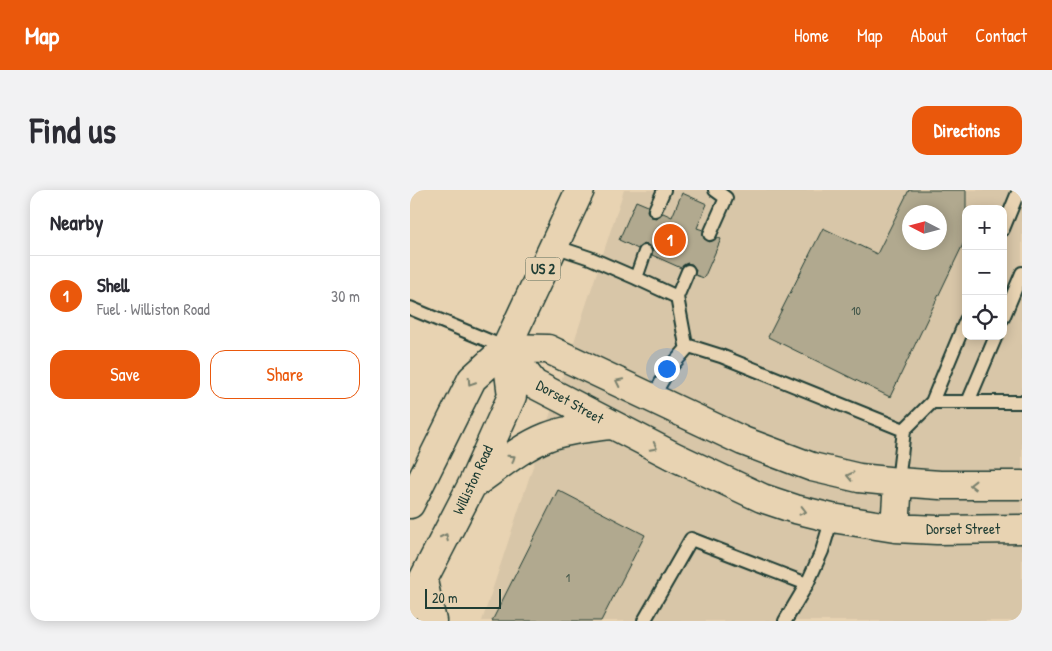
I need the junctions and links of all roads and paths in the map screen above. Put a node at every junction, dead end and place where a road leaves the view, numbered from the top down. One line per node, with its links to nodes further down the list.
1 (580, 190): 8 (main road, US 2)
2 (664, 190): 5 (lane)
3 (714, 190): 7 (lane)
4 (1019, 190): 6 (lane)
5 (655, 210)
6 (1007, 219)
7 (710, 234)
8 (554, 246): 12 (lane); 19 (main road, US 2)
9 (645, 252): 12 (lane)
10 (688, 271): 13 (lane)
11 (1022, 273): 15 (lane)
12 (636, 278): 13 (lane)
13 (677, 297): 18 (lane)
14 (410, 308): 19 (lane)
15 (1007, 309)
16 (962, 330): 21 (lane)
17 (994, 340): 22 (lane)
18 (689, 346): 20 (lane); 25 (lane)
19 (506, 348): 20 (main road, one-way to 19); 24 (main road, Dorset Street); 27 (main road, Williston Road); 29 (main road, US 2, one-way to 29)
20 (652, 398): 26 (main road, one-way to 20)
21 (932, 402): 22 (lane); 25 (lane)
22 (968, 402): 23 (lane)
23 (1022, 402)
24 (611, 425): 27 (main road, one-way to 24); 30 (main road, Dorset Street, one-way to 30)
25 (904, 430): 26 (lane)
26 (898, 482): 28 (main road, one-way to 26); 31 (main road)
27 (472, 485): 33 (main road, Williston Road, one-way to 27)
28 (1022, 485)
29 (412, 497)
30 (832, 518): 31 (main road, Dorset Street); 34 (lane)
31 (895, 528): 32 (main road, Dorset Street)
32 (1022, 529)
33 (424, 581): 35 (main road, Williston Road); 36 (main road)
34 (807, 584): 37 (lane); 38 (lane)
35 (410, 605)
36 (432, 621)
37 (644, 621)
38 (784, 621)

